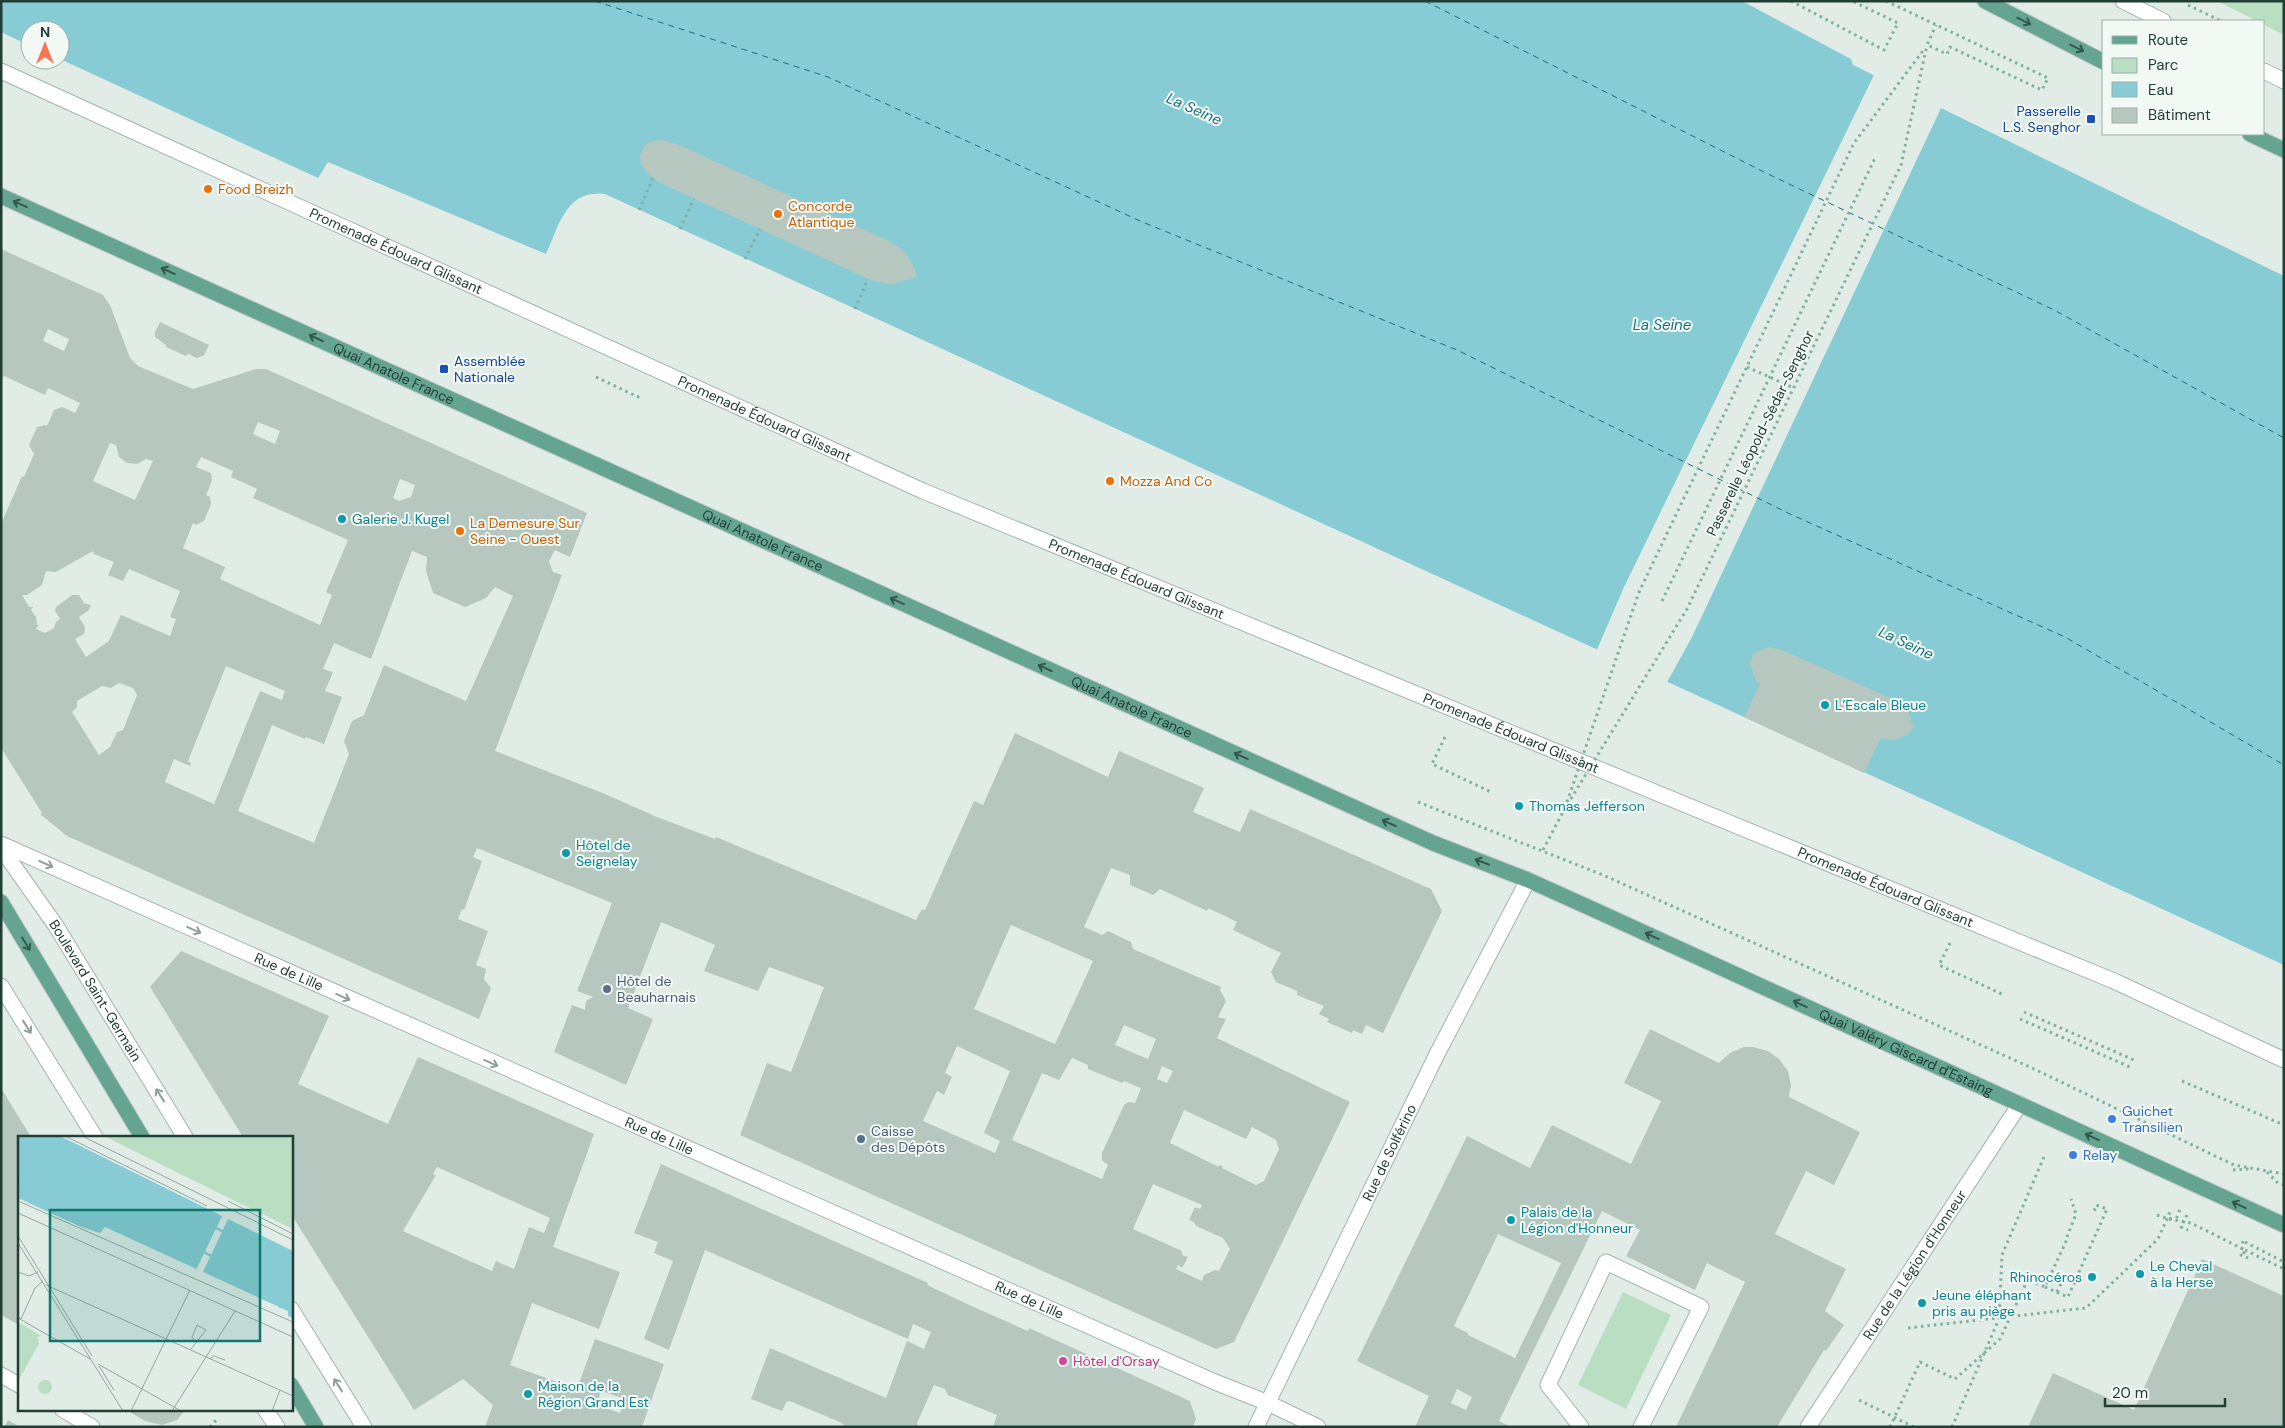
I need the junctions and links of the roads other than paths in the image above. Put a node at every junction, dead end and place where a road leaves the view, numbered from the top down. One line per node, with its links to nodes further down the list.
1 (1985, 1): 4 (main road, one-way to 4)
2 (2123, 1): 3 (street)
3 (2161, 20)
4 (2102, 61)
5 (1, 71): 16 (street, Promenade Édouard Glissant)
6 (2265, 72): 7 (street)
7 (2284, 81)
8 (2252, 135): 9 (main road)
9 (2284, 150)
10 (1, 196): 13 (main road, Quai Anatole France, one-way to 10)
11 (1, 844): 26 (street, Rue de Lille, one-way to 26)
12 (1, 848): 20 (street, Boulevard Saint-Germain, one-way to 12)
13 (1528, 880): 17 (main road, Quai Valéry Giscard d'Estaing, one-way to 13); 26 (street, Rue de Solférino)
14 (1, 902): 19 (main road, one-way to 19)
15 (1, 986): 18 (street, one-way to 18)
16 (2284, 1060)
17 (2020, 1104): 21 (main road, Quai Valéry Giscard d'Estaing, one-way to 17); 37 (street, Rue de la Légion d'Honneur)
18 (94, 1136)
19 (141, 1136)
20 (185, 1136)
21 (2284, 1226)
22 (292, 1311): 32 (street, one-way to 22)
23 (1, 1375): 24 (street)
24 (18, 1384)
25 (292, 1387): 31 (main road)
26 (1268, 1403): 33 (street, Rue de Solférino); 34 (street, Rue de Lille)
27 (64, 1410): 29 (street)
28 (266, 1410): 30 (street)
29 (92, 1427)
30 (276, 1427)
31 (316, 1427)
32 (364, 1427)
33 (1256, 1427)
34 (1318, 1427)
35 (1581, 1427): 36 (street)
36 (1641, 1427)
37 (1808, 1427)

